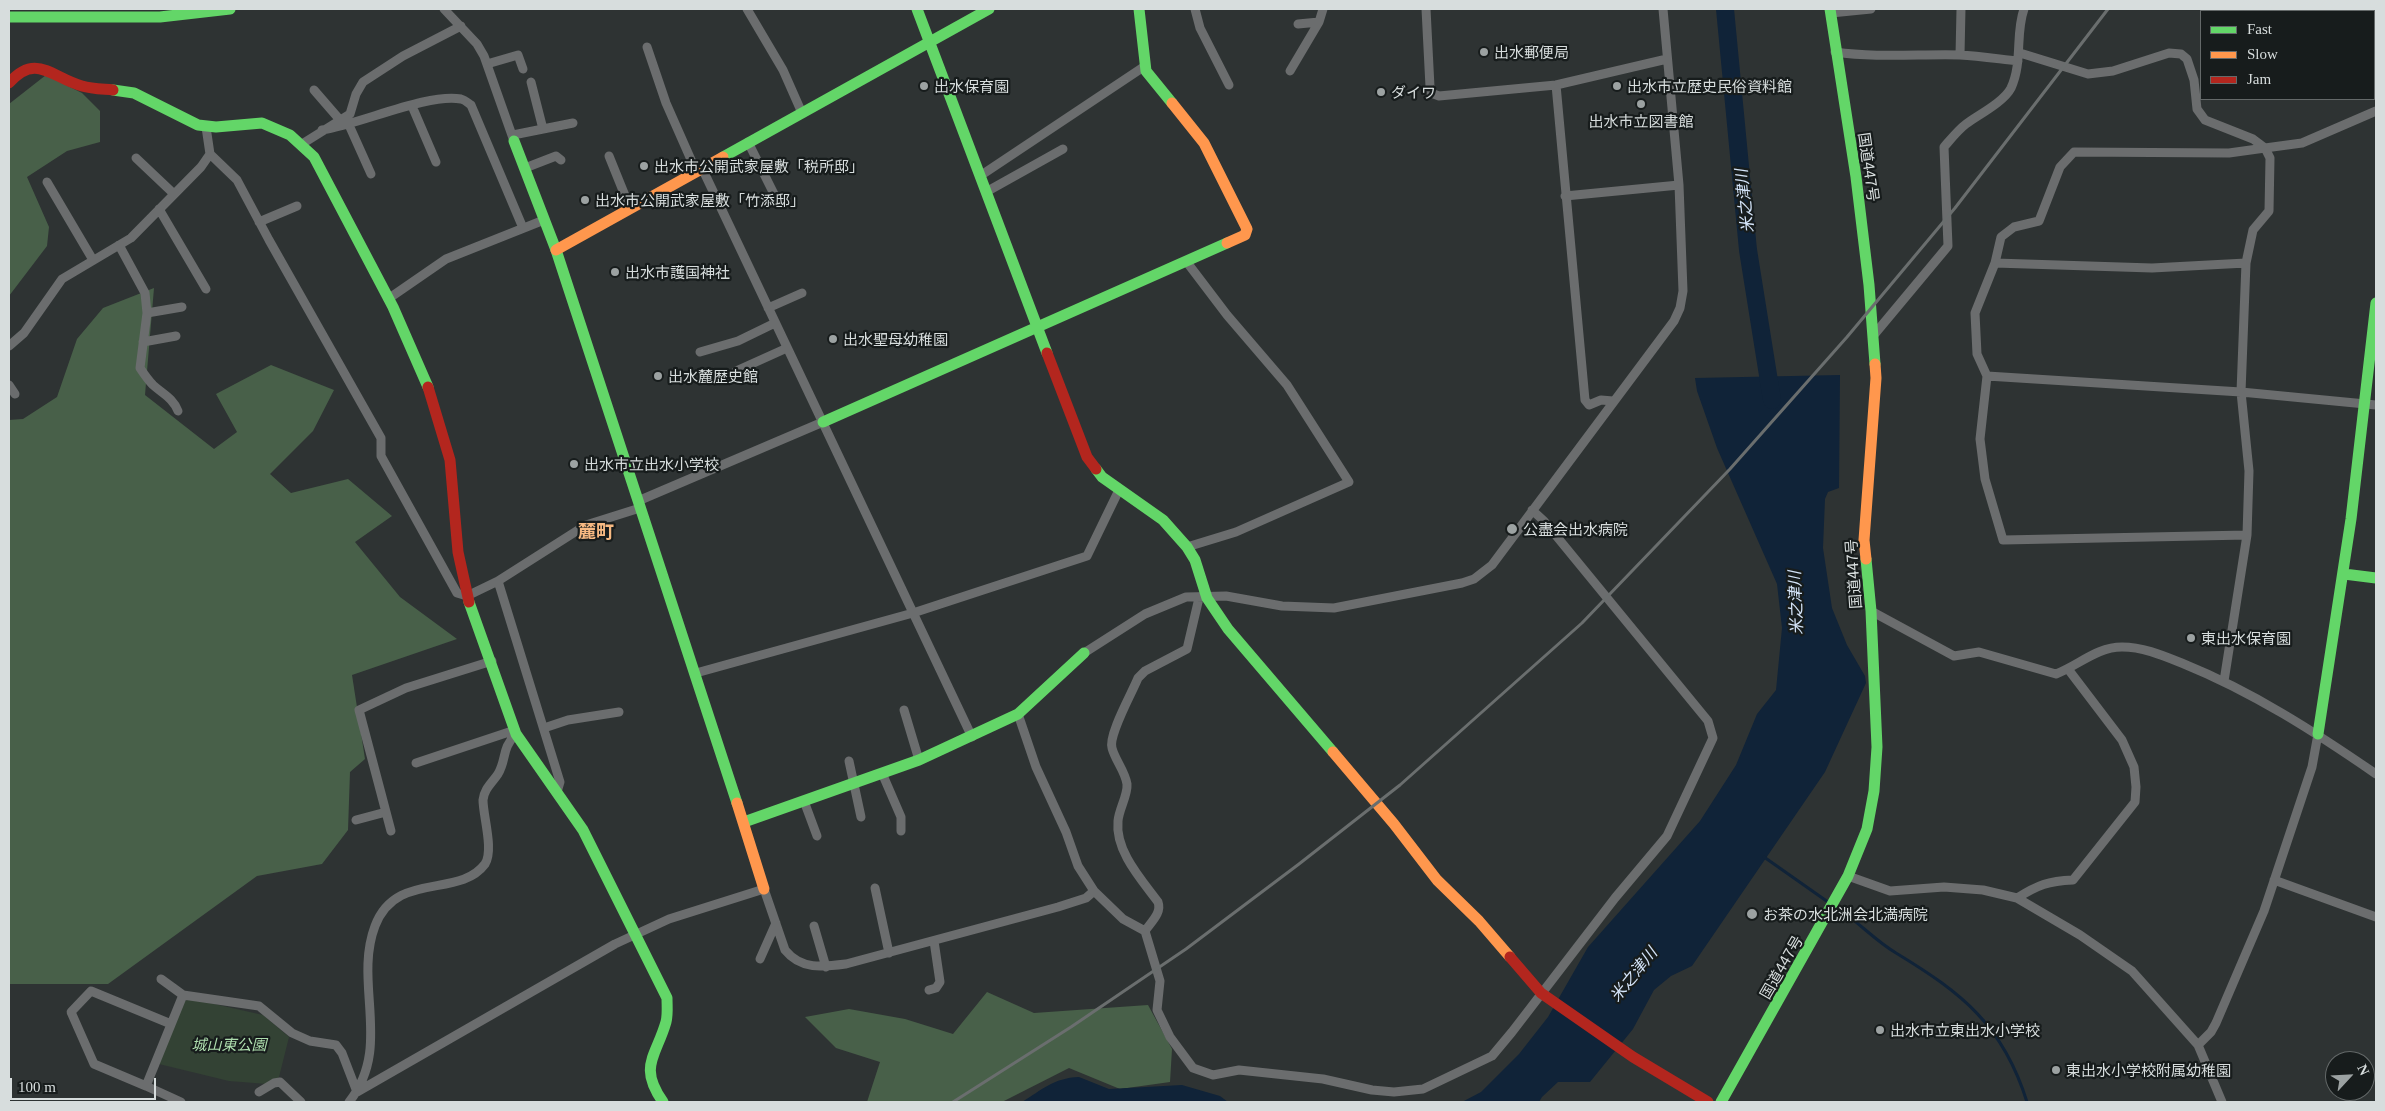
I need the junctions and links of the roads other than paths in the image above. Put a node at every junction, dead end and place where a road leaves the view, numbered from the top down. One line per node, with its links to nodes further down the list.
1 (230, 9): 15 (main road)
2 (444, 9): 19 (street)
3 (747, 9): 37 (street)
4 (917, 9): 20 (main road)
5 (989, 9): 20 (main road)
6 (1138, 9): 27 (main road)
7 (1195, 9): 32 (street)
8 (1323, 9): 17 (street)
9 (1426, 9): 33 (street)
10 (1663, 9): 25 (street)
11 (1870, 9): 14 (street)
12 (1961, 9): 23 (street)
13 (2024, 9): 24 (street)
14 (1831, 11): 22 (main road, 国道447号)
15 (160, 13): 16 (main road)
16 (12, 14)
17 (1319, 22): 18 (street); 29 (street)
18 (1298, 24)
19 (461, 26): 26 (street); 38 (street)
20 (928, 43): 37 (main road); 57 (main road)
21 (647, 47): 55 (street)
22 (1835, 52): 23 (street); 86 (main road, 国道447号)
23 (1960, 55): 24 (street)
24 (2019, 57): 47 (street); 86 (street)
25 (1667, 59): 33 (street); 59 (street)
26 (487, 64): 28 (street); 44 (street)
27 (1145, 66): 57 (street); 73 (main road)
28 (523, 69)
29 (1290, 71)
30 (531, 82): 42 (street)
31 (9, 84): 41 (main road)
32 (1229, 85)
33 (1556, 85): 63 (street)
34 (314, 90): 38 (street)
35 (412, 106): 40 (street); 53 (street); 69 (street)
36 (2376, 112): 47 (street)
37 (802, 113): 45 (main road)
38 (340, 120): 43 (street)
39 (573, 123): 42 (street)
40 (349, 125): 43 (street); 56 (street)
41 (206, 127): 46 (main road); 49 (street)
42 (543, 129): 44 (street)
43 (322, 130): 46 (street)
44 (514, 138): 54 (main road)
45 (748, 142): 55 (main road); 62 (street)
46 (302, 144): 78 (main road)
47 (2265, 148): 74 (street); 75 (street)
48 (1063, 149): 60 (street)
49 (210, 154): 61 (street); 68 (street)
50 (609, 156): 65 (street)
51 (136, 158): 61 (street)
52 (560, 160): 54 (street)
53 (436, 162)
54 (525, 168): 67 (main road)
55 (699, 170): 65 (main road); 81 (street)
56 (371, 174)
57 (980, 176): 60 (main road)
58 (47, 182): 72 (street)
59 (1678, 186): 63 (street); 97 (street)
60 (986, 192): 84 (main road)
61 (174, 194): 66 (street)
62 (775, 196)
63 (1565, 196): 97 (street)
64 (297, 206): 68 (street)
65 (630, 208): 71 (main road)
66 (159, 209): 70 (street); 76 (street)
67 (544, 220): 69 (street); 71 (main road)
68 (259, 222): 109 (street)
69 (523, 228): 78 (street)
70 (118, 245): 72 (street); 82 (street)
71 (556, 250): 102 (main road)
72 (93, 260): 88 (street)
73 (1186, 261): 84 (main road); 105 (street)
74 (1995, 263): 75 (street); 93 (street)
75 (2246, 263): 95 (street)
76 (206, 289)
77 (802, 293): 81 (street)
78 (388, 299): 109 (main road)
79 (2376, 303): 90 (main road)
80 (182, 307): 82 (street)
81 (768, 308): 83 (street)
82 (147, 313): 87 (street)
83 (775, 322): 89 (street); 91 (street)
84 (1038, 328): 100 (main road); 101 (main road)
85 (176, 336): 87 (street)
86 (1873, 337): 111 (main road, 国道447号)
87 (143, 342): 99 (street)
88 (9, 346)
89 (787, 348): 92 (street); 100 (street)
90 (2374, 351): 98 (main road)
91 (700, 352)
92 (736, 370)
93 (1987, 376): 95 (street); 104 (street)
94 (9, 385): 96 (street)
95 (2241, 392): 98 (street); 104 (street)
96 (15, 394)
97 (1613, 401): 103 (street)
98 (2372, 404): 106 (main road)
99 (178, 411)
100 (822, 422): 102 (street); 112 (street)
101 (1119, 490): 105 (main road); 112 (street)
102 (639, 505): 108 (street); 116 (main road)
103 (1532, 510): 110 (street); 157 (street)
104 (2247, 535): 117 (street)
105 (1187, 547): 110 (main road)
106 (2344, 574): 107 (main road); 123 (main road)
107 (2376, 578)
108 (498, 581): 109 (street); 121 (street)
109 (467, 596): 114 (main road)
110 (1203, 598): 113 (street); 149 (street); 157 (main road)
111 (1871, 611): 115 (street); 140 (main road, 国道447号)
112 (913, 613): 116 (street); 124 (street)
113 (1084, 653): 120 (main road)
114 (492, 661): 122 (main road); 133 (street)
115 (2068, 669): 117 (street); 145 (street)
116 (696, 674): 136 (main road)
117 (2224, 681): 123 (street)
118 (904, 710): 125 (street)
119 (619, 712): 121 (street)
120 (1018, 714): 124 (main road); 144 (street)
121 (544, 728): 131 (street)
122 (516, 732): 127 (street); 131 (main road); 163 (street)
123 (2318, 734): 129 (street); 141 (street)
124 (972, 737): 125 (main road)
125 (919, 760): 128 (main road)
126 (849, 761): 130 (street)
127 (416, 763)
128 (882, 773): 130 (main road); 138 (street)
129 (2376, 774)
130 (853, 784): 132 (main road); 134 (street)
131 (557, 792): 150 (main road)
132 (804, 801): 136 (main road); 139 (street)
133 (386, 812): 135 (street); 137 (street)
134 (861, 817)
135 (356, 820)
136 (744, 822): 143 (main road)
137 (391, 831)
138 (901, 831)
139 (817, 836)
140 (1848, 876): 145 (street); 169 (main road, 国道447号)
141 (2274, 880): 146 (street); 160 (street)
142 (875, 888): 152 (street)
143 (764, 889): 147 (street); 150 (street)
144 (1094, 891): 149 (street); 151 (street)
145 (2017, 898): 160 (street)
146 (2376, 917)
147 (776, 923): 153 (street); 154 (street)
148 (814, 926): 154 (street)
149 (1145, 931): 157 (street)
150 (636, 934): 163 (street); 167 (main road)
151 (934, 941): 152 (street); 156 (street)
152 (889, 953): 154 (street)
153 (760, 960)
154 (826, 966)
155 (161, 979): 158 (street)
156 (929, 990)
157 (1541, 994): 168 (main road)
158 (183, 995): 159 (street); 163 (street)
159 (171, 1024): 161 (street); 161 (street)
160 (2198, 1045): 170 (street)
161 (146, 1086): 164 (street)
162 (258, 1092): 165 (street)
163 (357, 1092): 166 (street)
164 (182, 1102)
165 (301, 1102)
166 (349, 1102)
167 (663, 1102)
168 (1708, 1102)
169 (1721, 1102)
170 (2222, 1102)

